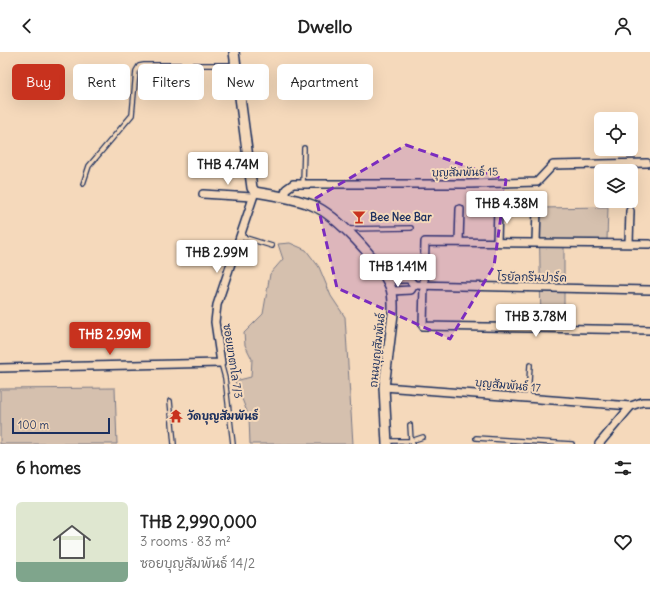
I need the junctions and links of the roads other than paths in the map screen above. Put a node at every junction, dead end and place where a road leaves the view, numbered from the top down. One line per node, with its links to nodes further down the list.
1 (234, 52): 2 (street)
2 (236, 64)
3 (212, 65): 7 (lane)
4 (240, 100): 10 (street)
5 (304, 148): 8 (lane)
6 (647, 163): 8 (street, บุญสัมพันธ์ 15)
7 (83, 184)
8 (303, 184): 11 (street, บุญสัมพันธ์ 15)
9 (203, 194): 10 (street)
10 (254, 195): 11 (street, ถนนบุญสัมพันธ์); 18 (street, ซอยเขาตาโล 7/3)
11 (284, 197): 17 (street, ถนนบุญสัมพันธ์)
12 (460, 208): 19 (street)
13 (498, 208): 20 (street)
14 (537, 208): 21 (street)
15 (630, 211): 22 (street)
16 (411, 228): 17 (lane)
17 (346, 229): 25 (street, ถนนบุญสัมพันธ์)
18 (239, 236): 24 (lane); 31 (street, ซอยเขาตาโล 7/3)
19 (459, 241): 20 (street); 27 (street)
20 (497, 242): 21 (street)
21 (536, 242): 22 (street)
22 (629, 243): 23 (street)
23 (650, 244)
24 (272, 246)
25 (386, 279): 26 (street, โรยัลกรีนปาร์ค); 29 (street, ถนนบุญสัมพันธ์)
26 (414, 285): 27 (street, โรยัลกรีนปาร์ค); 29 (street, โรยัลกรีนปาร์ค)
27 (424, 285): 28 (street, โรยัลกรีนปาร์ค); 30 (street)
28 (650, 290)
29 (392, 291): 34 (street, ถนนบุญสัมพันธ์)
30 (650, 330)
31 (221, 363): 33 (street); 45 (lane, ซอยเขาตาโล 7/3)
32 (530, 365): 35 (lane)
33 (0, 368)
34 (384, 386): 35 (street, บุญสัมพันธ์ 17); 43 (street, ถนนบุญสัมพันธ์)
35 (528, 398): 38 (street, บุญสัมพันธ์ 17)
36 (170, 401): 44 (lane)
37 (650, 402): 38 (street, บุญสัมพันธ์ 17)
38 (631, 406): 47 (street)
39 (410, 425): 42 (lane)
40 (423, 437): 42 (lane)
41 (476, 438): 46 (lane)
42 (412, 442): 43 (lane)
43 (387, 443)
44 (174, 444)
45 (233, 444)
46 (572, 444)
47 (599, 444)

